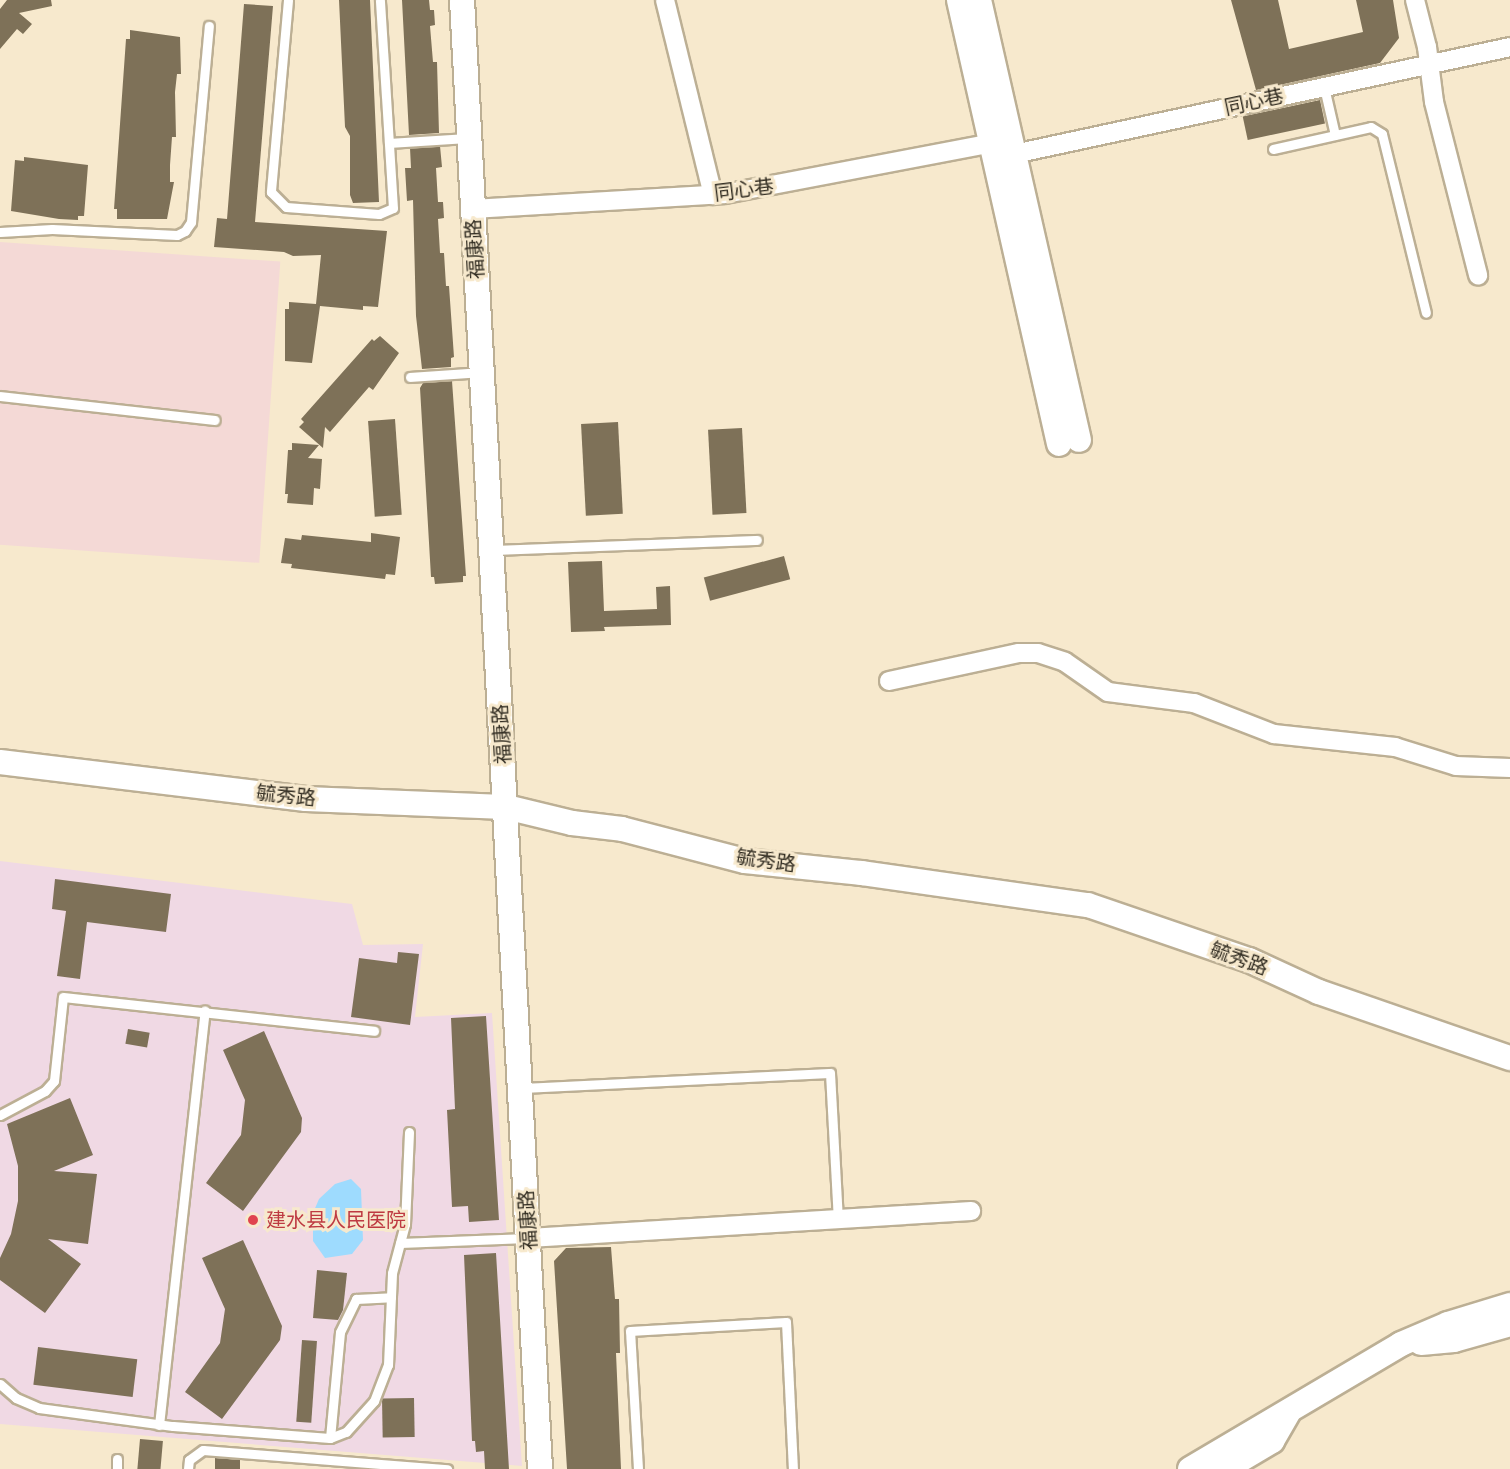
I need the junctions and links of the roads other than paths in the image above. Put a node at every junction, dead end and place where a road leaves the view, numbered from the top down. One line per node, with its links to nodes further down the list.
1 (288, 0): 14 (lane)
2 (380, 0): 14 (lane)
3 (462, 0): 13 (street, 福康路)
4 (665, 0): 17 (street)
5 (959, 0): 15 (street)
6 (979, 0): 15 (street)
7 (1415, 0): 10 (street)
8 (209, 26): 19 (lane)
9 (1510, 46): 10 (street, 同心巷)
10 (1430, 64): 11 (street, 同心巷); 20 (street)
11 (1324, 87): 12 (lane); 15 (street, 同心巷)
12 (1335, 135): 16 (lane); 21 (lane)
13 (469, 138): 14 (lane); 18 (street, 福康路)
14 (388, 143)
15 (1005, 145): 17 (street, 同心巷); 26 (street)
16 (1273, 149)
17 (713, 195): 18 (street, 同心巷)
18 (473, 209): 22 (street, 福康路)
19 (0, 232)
20 (1479, 275)
21 (1426, 313)
22 (482, 372): 23 (lane); 28 (street, 福康路)
23 (410, 377)
24 (0, 396): 25 (lane)
25 (215, 420)
26 (1069, 442)
27 (757, 540): 28 (lane)
28 (492, 550): 32 (street, 福康路)
29 (889, 681): 31 (street)
30 (0, 762): 32 (street, 毓秀路)
31 (1510, 768)
32 (506, 807): 35 (street, 毓秀路); 36 (street, 福康路)
33 (205, 1011): 34 (lane); 37 (lane); 49 (lane)
34 (374, 1031)
35 (1510, 1058)
36 (522, 1088): 40 (lane); 41 (street, 福康路)
37 (0, 1115)
38 (409, 1132): 42 (lane)
39 (971, 1211): 40 (street)
40 (838, 1219): 41 (street)
41 (529, 1238): 42 (lane); 55 (street, 福康路)
42 (400, 1243): 43 (lane)
43 (391, 1297): 50 (lane); 50 (lane)
44 (1510, 1305): 46 (street)
45 (1510, 1324): 46 (street)
46 (1401, 1344): 48 (street)
47 (0, 1384): 49 (lane)
48 (1290, 1411): 58 (street); 59 (street)
49 (159, 1425): 50 (lane)
50 (330, 1438)
51 (117, 1459): 52 (lane)
52 (117, 1469)
53 (188, 1469): 54 (lane)
54 (447, 1469)
55 (540, 1469)
56 (638, 1469): 57 (lane)
57 (793, 1469)
58 (1190, 1469)
59 (1226, 1469)

